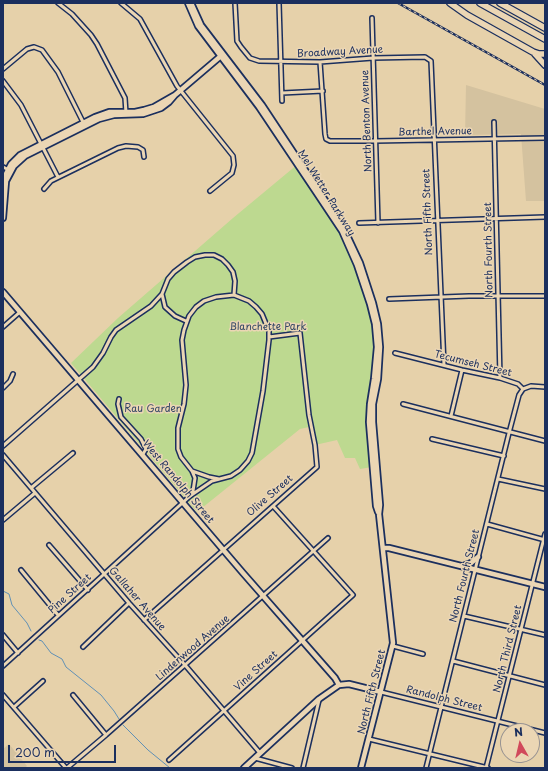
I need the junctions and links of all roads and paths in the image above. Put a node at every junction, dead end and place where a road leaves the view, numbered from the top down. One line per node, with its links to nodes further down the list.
1 (58, 3): 29 (street)
2 (121, 3): 25 (street)
3 (188, 3): 17 (main road, Mel Wetter Parkway)
4 (191, 3): 17 (main road, Mel Wetter Parkway)
5 (235, 3): 20 (street, Broadway Avenue)
6 (279, 3): 20 (street)
7 (450, 3): 15 (highway)
8 (480, 3): 14 (highway)
9 (500, 3): 11 (highway)
10 (506, 3): 11 (highway)
11 (518, 13): 13 (highway)
12 (372, 18): 18 (street, North Benton Avenue)
13 (545, 28)
14 (545, 39)
15 (533, 52): 16 (highway); 22 (highway)
16 (545, 54)
17 (222, 56): 25 (main road); 95 (main road, Mel Wetter Parkway)
18 (373, 58): 19 (street, Broadway Avenue); 21 (street, Broadway Avenue); 35 (street, North Benton Avenue)
19 (430, 59): 33 (street, North Fifth Street)
20 (281, 62): 21 (street, Broadway Avenue); 27 (street)
21 (320, 62): 26 (street)
22 (545, 65)
23 (3, 68): 31 (street)
24 (3, 81): 36 (street)
25 (180, 91): 29 (main road); 42 (street)
26 (323, 91): 27 (street); 35 (street, Barthel Avenue)
27 (282, 93): 28 (street)
28 (282, 101)
29 (126, 113): 31 (main road)
30 (494, 122): 34 (street, North Fourth Street)
31 (84, 124): 36 (main road)
32 (545, 138): 34 (street, Barthel Avenue)
33 (434, 140): 34 (street, Barthel Avenue); 35 (street, Barthel Avenue); 46 (street, North Fifth Street)
34 (495, 140): 45 (street, North Fourth Street)
35 (375, 142): 47 (street, North Benton Avenue)
36 (42, 145): 38 (main road); 39 (street)
37 (144, 157): 39 (street)
38 (7, 169): 40 (main road); 44 (main road)
39 (58, 177): 41 (street)
40 (3, 180)
41 (44, 189)
42 (210, 191)
43 (545, 217): 45 (street)
44 (3, 218)
45 (496, 218): 46 (street); 52 (street, North Fourth Street)
46 (437, 221): 47 (street); 54 (street, North Fifth Street)
47 (378, 223): 48 (street)
48 (359, 224)
49 (3, 292): 56 (main road, West Randolph Street)
50 (162, 294): 51 (street); 57 (street); 65 (street)
51 (234, 295): 57 (street); 59 (street)
52 (498, 295): 53 (street); 54 (street); 64 (street, North Fourth Street)
53 (545, 296)
54 (440, 297): 55 (street); 61 (street, North Fifth Street)
55 (389, 299)
56 (20, 312): 58 (street); 65 (main road, West Randolph Street)
57 (186, 322): 80 (street)
58 (3, 327)
59 (269, 337): 81 (street, Pine Street); 88 (street, Olive Street)
60 (395, 353): 61 (street, Tecumseh Street)
61 (444, 365): 62 (street, Tecumseh Street)
62 (462, 370): 64 (street, Tecumseh Street); 71 (street)
63 (13, 374): 67 (street)
64 (500, 378): 68 (street, Tecumseh Street)
65 (78, 380): 75 (street); 77 (main road, West Randolph Street)
66 (545, 387): 68 (street)
67 (3, 388)
68 (523, 389): 72 (street, North Fourth Street)
69 (119, 399): 77 (street)
70 (403, 404): 71 (street)
71 (451, 416): 72 (street)
72 (509, 433): 74 (street); 79 (street, North Fourth Street)
73 (432, 439): 79 (street)
74 (545, 441)
75 (3, 446)
76 (73, 453): 83 (street)
77 (143, 454): 87 (main road, West Randolph Street)
78 (3, 455): 83 (street, Gallaher Avenue)
79 (504, 456): 82 (street, North Fourth Street)
80 (192, 471): 81 (street); 86 (street)
81 (219, 478): 86 (street, Pine Street)
82 (498, 479): 84 (street); 90 (street, North Fourth Street)
83 (31, 488): 85 (street, Gallaher Avenue)
84 (545, 489)
85 (35, 493): 89 (street); 102 (street, Gallaher Avenue)
86 (190, 496): 87 (street, Pine Street)
87 (183, 502): 96 (main road, West Randolph Street); 102 (street, Pine Street)
88 (273, 506): 96 (street, Olive Street); 97 (street)
89 (3, 520)
90 (487, 524): 93 (street); 98 (street, North Fourth Street)
91 (545, 534): 93 (street, North Third Street)
92 (328, 538): 97 (street, Lindenwood Avenue)
93 (544, 540): 103 (street, North Third Street)
94 (49, 545): 105 (street)
95 (383, 548): 99 (main road); 115 (main road, North Fifth Street)
96 (223, 549): 106 (main road, West Randolph Street); 110 (street, Olive Street)
97 (313, 551): 106 (street, Lindenwood Avenue); 114 (street, Vine Street)
98 (478, 557): 99 (main road); 100 (street, North Fourth Street)
99 (461, 566): 100 (main road)
100 (475, 569): 103 (main road); 109 (street, North Fourth Street)
101 (21, 570): 108 (street)
102 (104, 573): 105 (street, Pine Street); 107 (street, Gallaher Avenue)
103 (532, 584): 104 (main road); 111 (street, North Third Street)
104 (545, 587)
105 (88, 590): 108 (street, Pine Street)
106 (264, 596): 114 (main road, West Randolph Street); 120 (street, Lindenwood Avenue)
107 (130, 603): 110 (street, Gallaher Avenue); 116 (street)
108 (58, 615): 117 (street, Pine Street)
109 (464, 616): 111 (street); 119 (street, North Fourth Street)
110 (144, 620): 120 (street, Gallaher Avenue)
111 (522, 629): 113 (street); 122 (street, North Third Street)
112 (3, 635): 117 (street)
113 (545, 635)
114 (302, 640): 124 (main road, West Randolph Street); 132 (street, Vine Street)
115 (393, 646): 118 (street); 126 (main road, North Fifth Street)
116 (82, 647)
117 (18, 653): 121 (street, Pine Street)
118 (423, 654)
119 (453, 661): 122 (street); 131 (street, North Fourth Street)
120 (185, 665): 132 (street, Gallaher Avenue); 135 (street, Lindenwood Avenue)
121 (3, 666)
122 (509, 677): 125 (street); 133 (street, North Third Street)
123 (44, 681): 130 (street)
124 (339, 684): 126 (main road, Randolph Street); 129 (main road)
125 (545, 685)
126 (381, 692): 131 (street, Randolph Street); 136 (main road, North Fifth Street)
127 (3, 695): 130 (street)
128 (73, 695): 135 (street)
129 (319, 700): 137 (main road); 144 (street)
130 (14, 707): 141 (street)
131 (440, 708): 133 (street, Randolph Street); 138 (street, North Fourth Street)
132 (223, 710): 137 (street, Gallaher Avenue); 140 (street, Vine Street)
133 (498, 722): 134 (street, Randolph Street); 147 (street, North Third Street)
134 (545, 733)
135 (106, 735): 141 (street, Lindenwood Avenue)
136 (369, 739): 138 (street); 145 (main road, North Fifth Street)
137 (260, 753): 139 (main road)
138 (429, 754): 146 (street, North Fourth Street); 147 (street)
139 (255, 758): 142 (main road); 143 (street)
140 (169, 760)
141 (66, 768)
142 (244, 768)
143 (292, 768)
144 (303, 768)
145 (361, 768)
146 (426, 768)
147 (487, 768)

